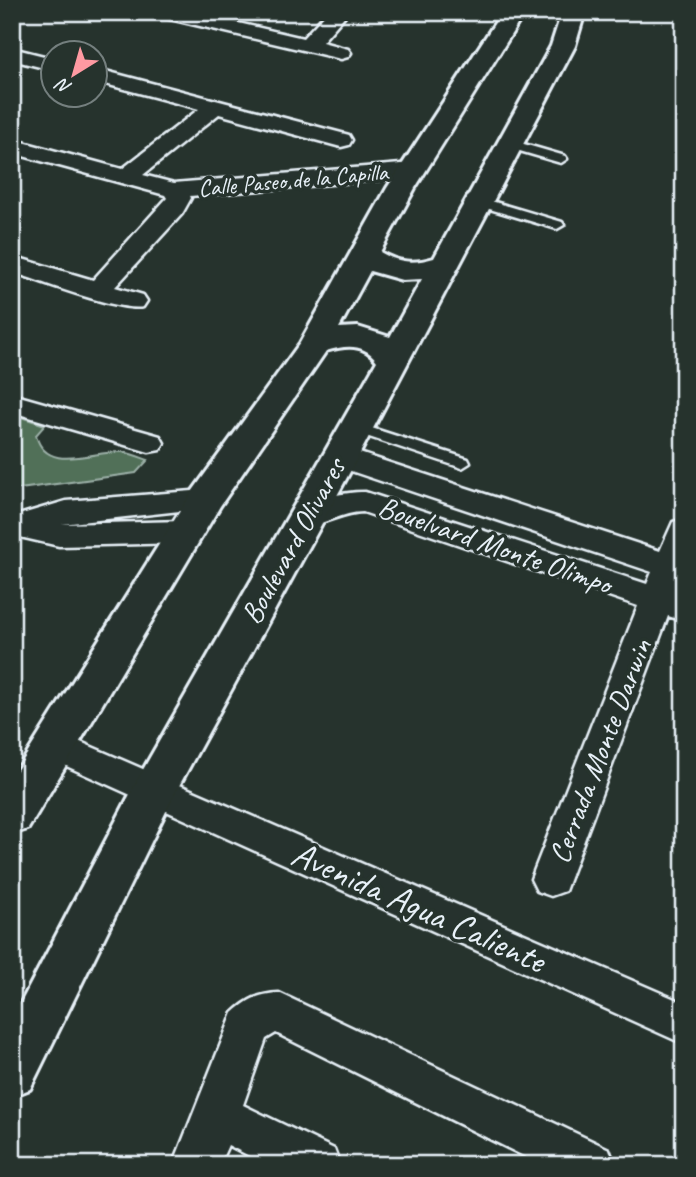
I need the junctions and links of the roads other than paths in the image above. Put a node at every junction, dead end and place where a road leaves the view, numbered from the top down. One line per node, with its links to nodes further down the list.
1 (164, 12): 5 (street)
2 (338, 12): 5 (street)
3 (514, 12): 16 (street)
4 (574, 12): 12 (street, Boulevard Olivares)
5 (308, 45): 6 (street)
6 (341, 53)
7 (12, 54): 8 (street)
8 (38, 60)
9 (108, 78): 10 (street)
10 (218, 105): 11 (street); 15 (street)
11 (341, 140)
12 (510, 144): 14 (lane); 18 (street, Boulevard Olivares)
13 (12, 146): 15 (street, Calle Paseo de la Capilla)
14 (561, 159)
15 (127, 176): 17 (street, Calle Paseo de la Capilla)
16 (407, 179): 17 (street, Calle Paseo de la Capilla); 20 (street)
17 (175, 199): 23 (street)
18 (478, 201): 19 (lane); 22 (street, Boulevard Olivares)
19 (557, 225)
20 (364, 254): 22 (street); 25 (street)
21 (12, 264): 23 (street)
22 (443, 265): 26 (street, Boulevard Olivares)
23 (97, 291): 24 (street)
24 (134, 301)
25 (315, 344): 26 (street); 31 (street)
26 (392, 359): 28 (street, Boulevard Olivares)
27 (12, 403): 29 (street)
28 (348, 442): 30 (lane); 32 (street, Boulevard Olivares); 36 (street)
29 (149, 443)
30 (462, 463)
31 (205, 500): 33 (street); 35 (street)
32 (305, 517): 36 (street, Bouelvard Monte Olimpo); 38 (street, Boulevard Olivares)
33 (17, 527): 35 (street)
34 (684, 530): 36 (street, Cerrada Monte Darwin)
35 (185, 532): 37 (street)
36 (672, 586): 40 (street, Cerrada Monte Darwin)
37 (55, 745): 38 (street, Avenida Agua Caliente); 39 (street)
38 (156, 788): 41 (street, Avenida Agua Caliente); 42 (street, Boulevard Olivares)
39 (12, 816)
40 (551, 879)
41 (684, 1024)
42 (12, 1072)
43 (217, 1116): 44 (street); 45 (street); 46 (street)
44 (196, 1165)
45 (317, 1165)
46 (592, 1165)

